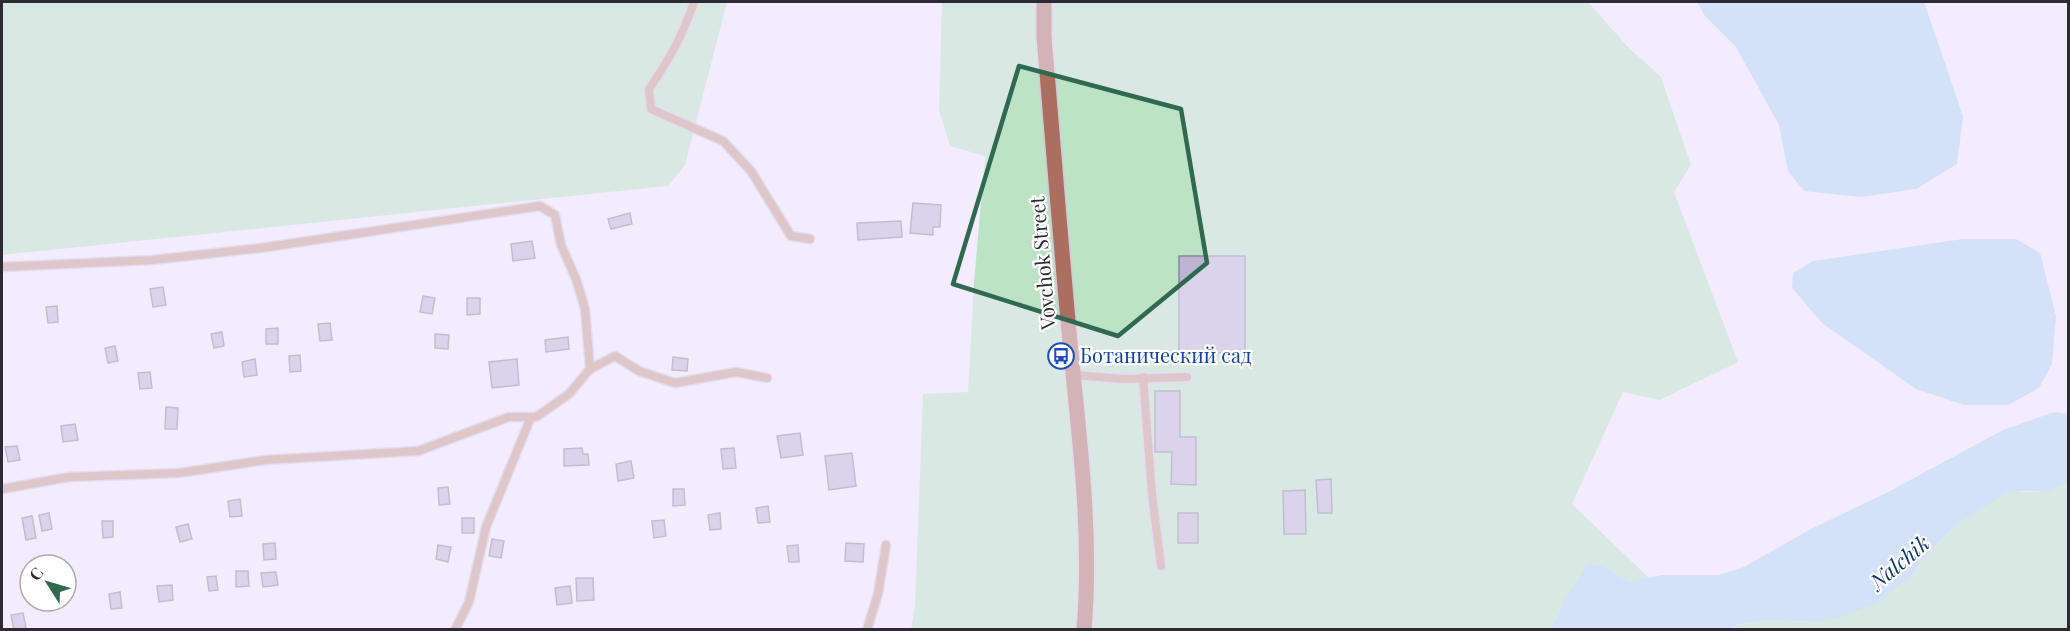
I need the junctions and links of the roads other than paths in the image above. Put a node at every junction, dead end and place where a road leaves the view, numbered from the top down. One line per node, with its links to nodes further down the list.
1 (694, 2): 3 (lane)
2 (1044, 2): 6 (street, Vovchok Street)
3 (810, 239)
4 (2, 267): 5 (lane)
5 (590, 369): 9 (lane); 10 (lane)
6 (1074, 375): 7 (lane); 16 (street, Vovchok Street)
7 (1143, 377): 8 (lane); 13 (lane)
8 (1187, 377)
9 (767, 378)
10 (531, 417): 11 (lane); 14 (lane)
11 (2, 489)
12 (886, 544): 15 (lane)
13 (1161, 566)
14 (455, 630)
15 (867, 630)
16 (1084, 630)

